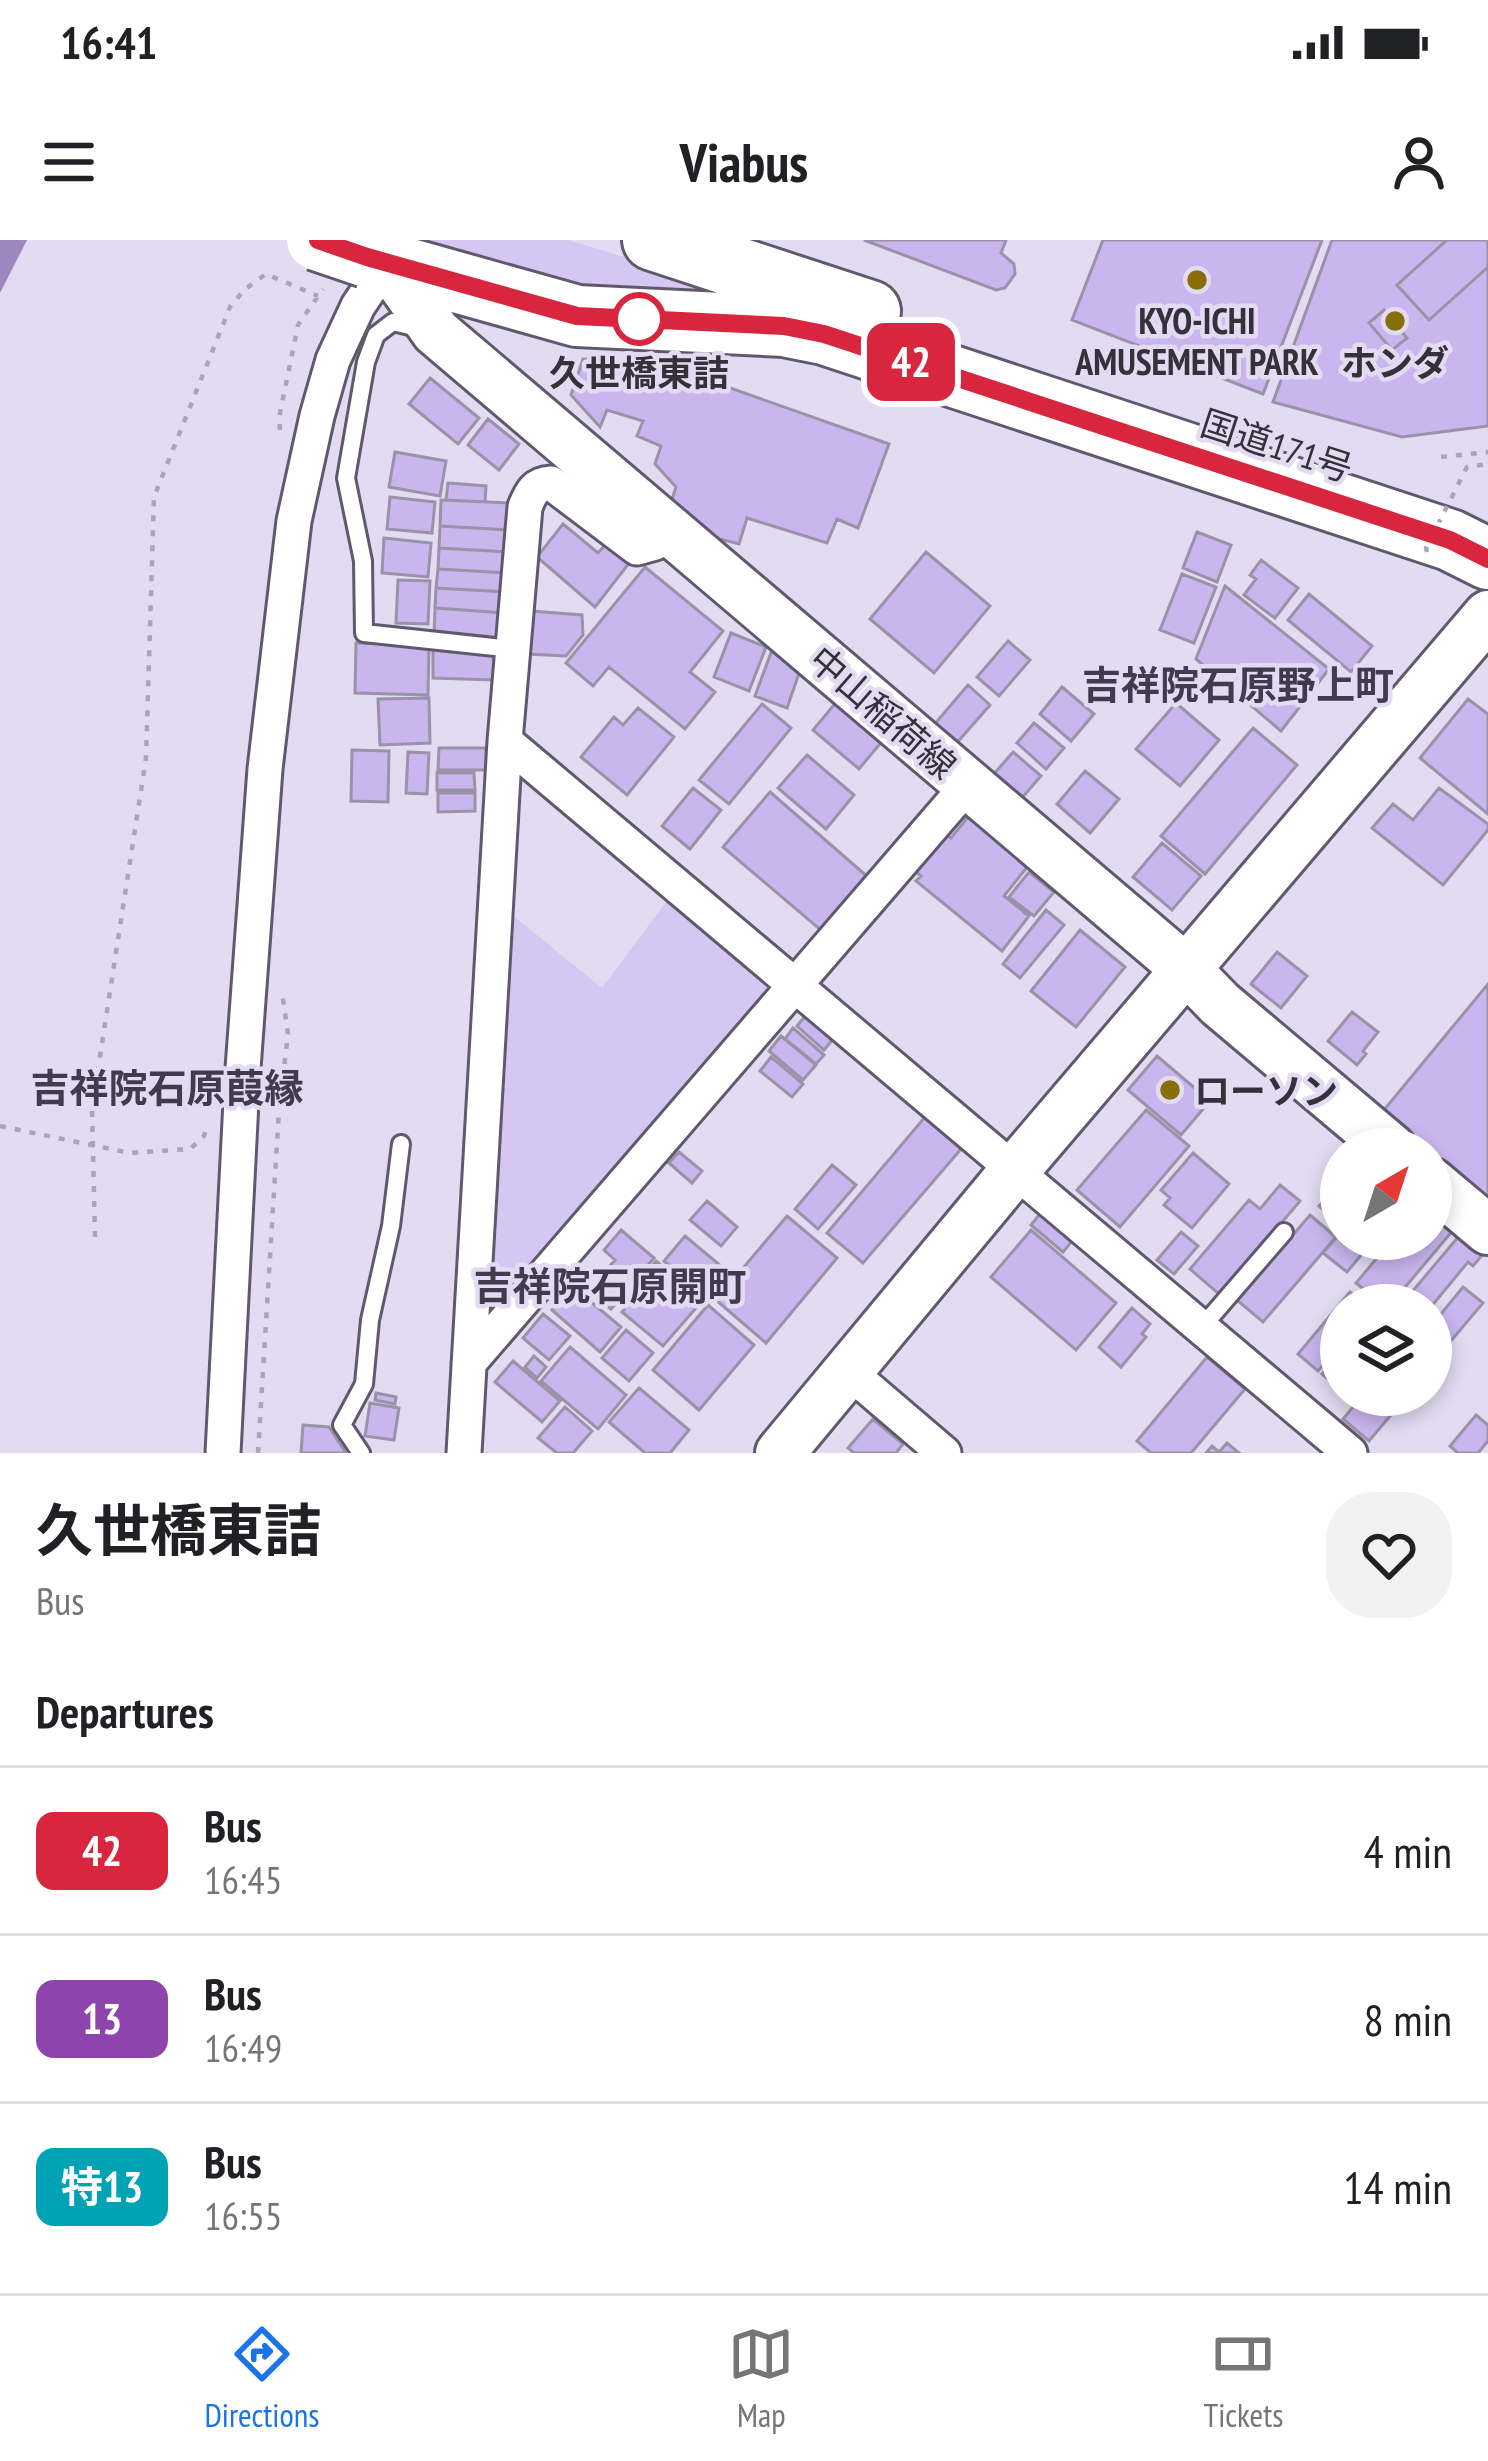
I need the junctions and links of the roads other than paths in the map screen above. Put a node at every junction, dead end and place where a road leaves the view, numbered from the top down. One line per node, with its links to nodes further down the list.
1 (653, 240): 4 (highway, 国道171号)
2 (347, 264): 3 (main road, 中山稲荷線); 6 (highway, 国道171号); 22 (street)
3 (436, 332): 5 (main road, 中山稲荷線); 8 (lane)
4 (1488, 522)
5 (672, 530): 8 (street); 10 (main road, 中山稲荷線)
6 (1488, 559)
7 (1488, 615): 11 (main road)
8 (513, 650): 9 (street)
9 (506, 741): 12 (street); 20 (street)
10 (968, 785): 11 (main road, 中山稲荷線); 12 (street)
11 (1187, 970): 13 (main road, 中山稲荷線); 15 (main road)
12 (795, 985): 15 (street); 20 (street)
13 (1367, 1128)
14 (401, 1144): 23 (lane)
15 (1015, 1170): 19 (street); 21 (main road)
16 (1452, 1200): 17 (main road)
17 (1488, 1230)
18 (1284, 1232): 19 (lane)
19 (1202, 1328): 27 (street)
20 (470, 1363): 24 (street)
21 (848, 1371): 25 (main road); 26 (street)
22 (223, 1453)
23 (361, 1453)
24 (464, 1453)
25 (780, 1453)
26 (944, 1453)
27 (1350, 1453)

